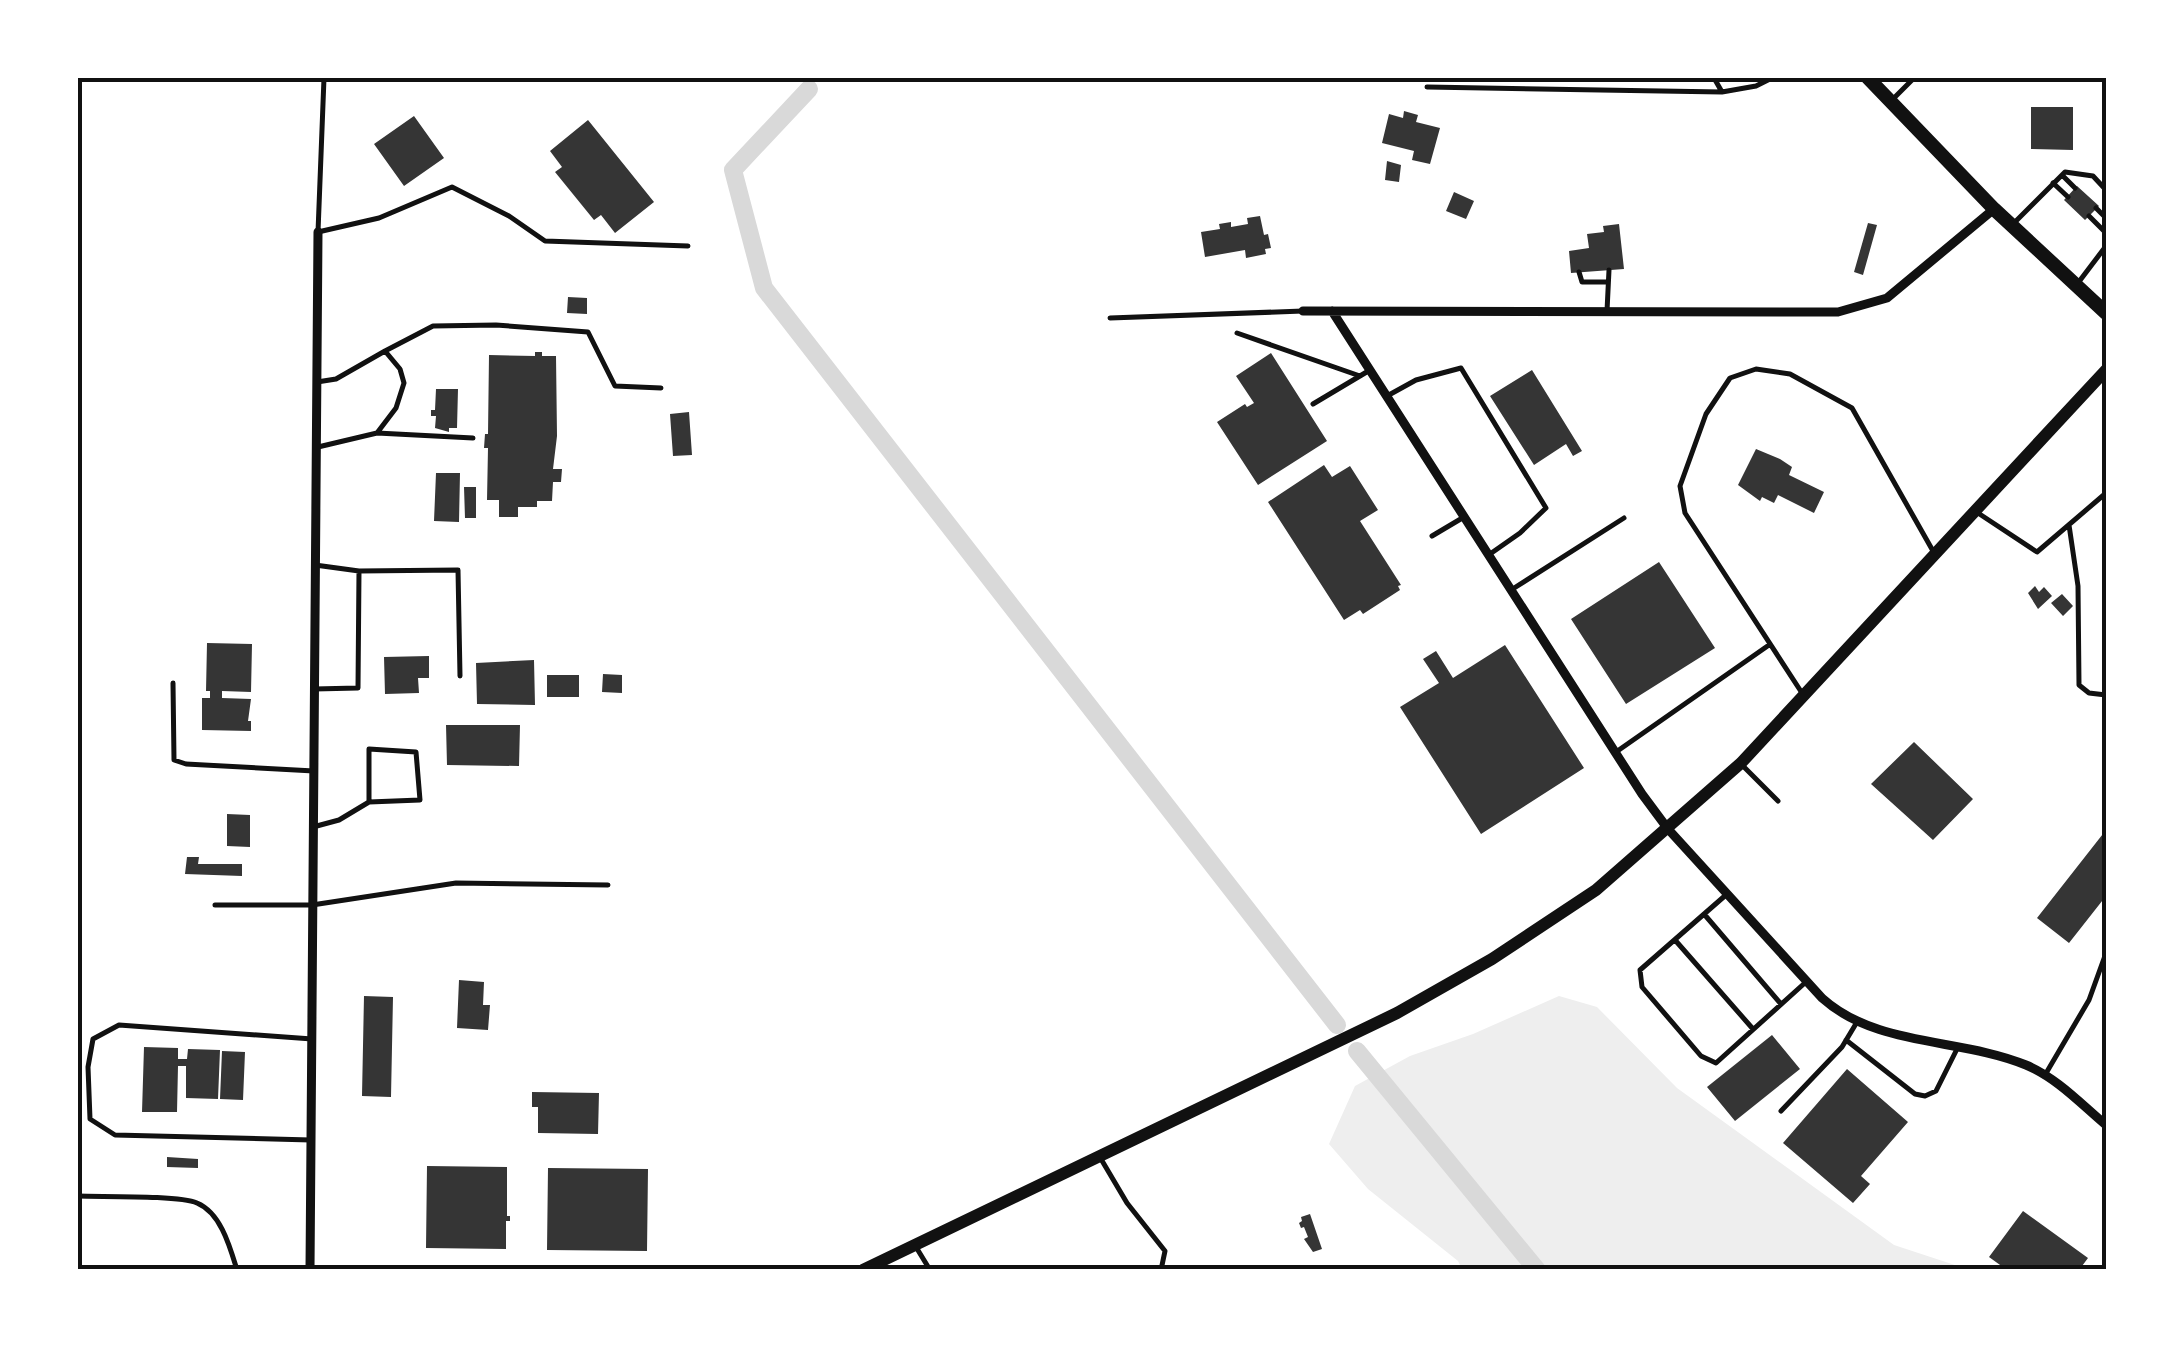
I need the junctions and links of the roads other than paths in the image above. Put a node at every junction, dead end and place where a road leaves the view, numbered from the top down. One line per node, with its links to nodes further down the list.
1 (324, 78): 19 (lane)
2 (1714, 78): 7 (lane)
3 (1772, 78): 7 (lane)
4 (1868, 78): 8 (main road)
5 (1914, 78): 8 (lane)
6 (1427, 87): 7 (lane)
7 (1722, 92)
8 (1890, 102): 15 (main road)
9 (2062, 175): 10 (lane); 11 (lane); 12 (lane)
10 (2053, 183): 13 (lane); 18 (lane)
11 (2075, 188)
12 (2106, 190)
13 (2068, 197)
14 (2096, 208): 17 (lane)
15 (1994, 209): 18 (main road); 29 (street)
16 (2089, 216): 20 (lane)
17 (2106, 218)
18 (2012, 226): 26 (main road)
19 (318, 232): 21 (lane); 36 (street)
20 (2106, 233)
21 (688, 246)
22 (2106, 246): 26 (lane)
23 (1609, 270): 25 (lane)
24 (1579, 272): 25 (lane)
25 (1608, 282): 29 (lane)
26 (2076, 286): 30 (main road)
27 (1302, 311): 28 (street); 31 (lane)
28 (1332, 311): 29 (street); 35 (street)
29 (1607, 311)
30 (2106, 313)
31 (1110, 318)
32 (1237, 333): 35 (lane)
33 (386, 351): 36 (lane); 37 (lane); 40 (lane)
34 (2106, 370): 44 (main road)
35 (1365, 373): 38 (street); 39 (lane)
36 (316, 382): 42 (street)
37 (661, 388)
38 (1387, 396): 45 (street); 49 (lane)
39 (1314, 404)
40 (377, 433): 41 (lane); 42 (lane)
41 (474, 438)
42 (316, 448): 51 (street)
43 (2106, 493): 47 (lane)
44 (1975, 511): 47 (lane); 50 (main road)
45 (1464, 517): 48 (lane); 49 (street)
46 (1624, 518): 53 (lane)
47 (2069, 525): 58 (lane)
48 (1432, 536)
49 (1489, 555): 53 (street)
50 (1935, 555): 54 (lane); 59 (main road)
51 (315, 565): 52 (lane); 57 (street)
52 (360, 570): 55 (lane); 57 (lane)
53 (1512, 590): 60 (street)
54 (1769, 645): 59 (lane); 60 (lane)
55 (460, 676)
56 (173, 682): 62 (lane)
57 (314, 689): 62 (street)
58 (2106, 695)
59 (1804, 696): 61 (main road)
60 (1616, 752): 66 (street)
61 (1741, 764): 63 (lane); 66 (main road)
62 (314, 771): 65 (street)
63 (1778, 801)
64 (368, 802): 64 (lane); 65 (lane)
65 (313, 827): 70 (street)
66 (1668, 829): 68 (street); 85 (main road)
67 (608, 885): 70 (lane)
68 (1728, 894): 71 (lane); 74 (street)
69 (215, 905): 70 (lane)
70 (312, 905): 78 (street)
71 (1704, 914): 72 (lane); 75 (lane)
72 (1675, 940): 77 (lane); 77 (lane)
73 (2106, 952): 81 (lane)
74 (1807, 982): 75 (lane); 76 (street)
75 (1781, 1004): 77 (lane)
76 (1857, 1022): 79 (lane); 80 (street)
77 (1753, 1029)
78 (312, 1039): 84 (street); 84 (lane)
79 (1846, 1040): 80 (lane); 82 (lane)
80 (1958, 1047): 81 (street)
81 (2045, 1075): 83 (street)
82 (1781, 1111)
83 (2106, 1125)
84 (311, 1140): 91 (street)
85 (1100, 1157): 88 (main road); 94 (lane)
86 (78, 1196): 90 (lane)
87 (78, 1208): 89 (lane)
88 (914, 1245): 92 (main road); 93 (lane)
89 (78, 1270)
90 (237, 1270)
91 (310, 1270)
92 (863, 1270)
93 (930, 1270)
94 (1160, 1270)

